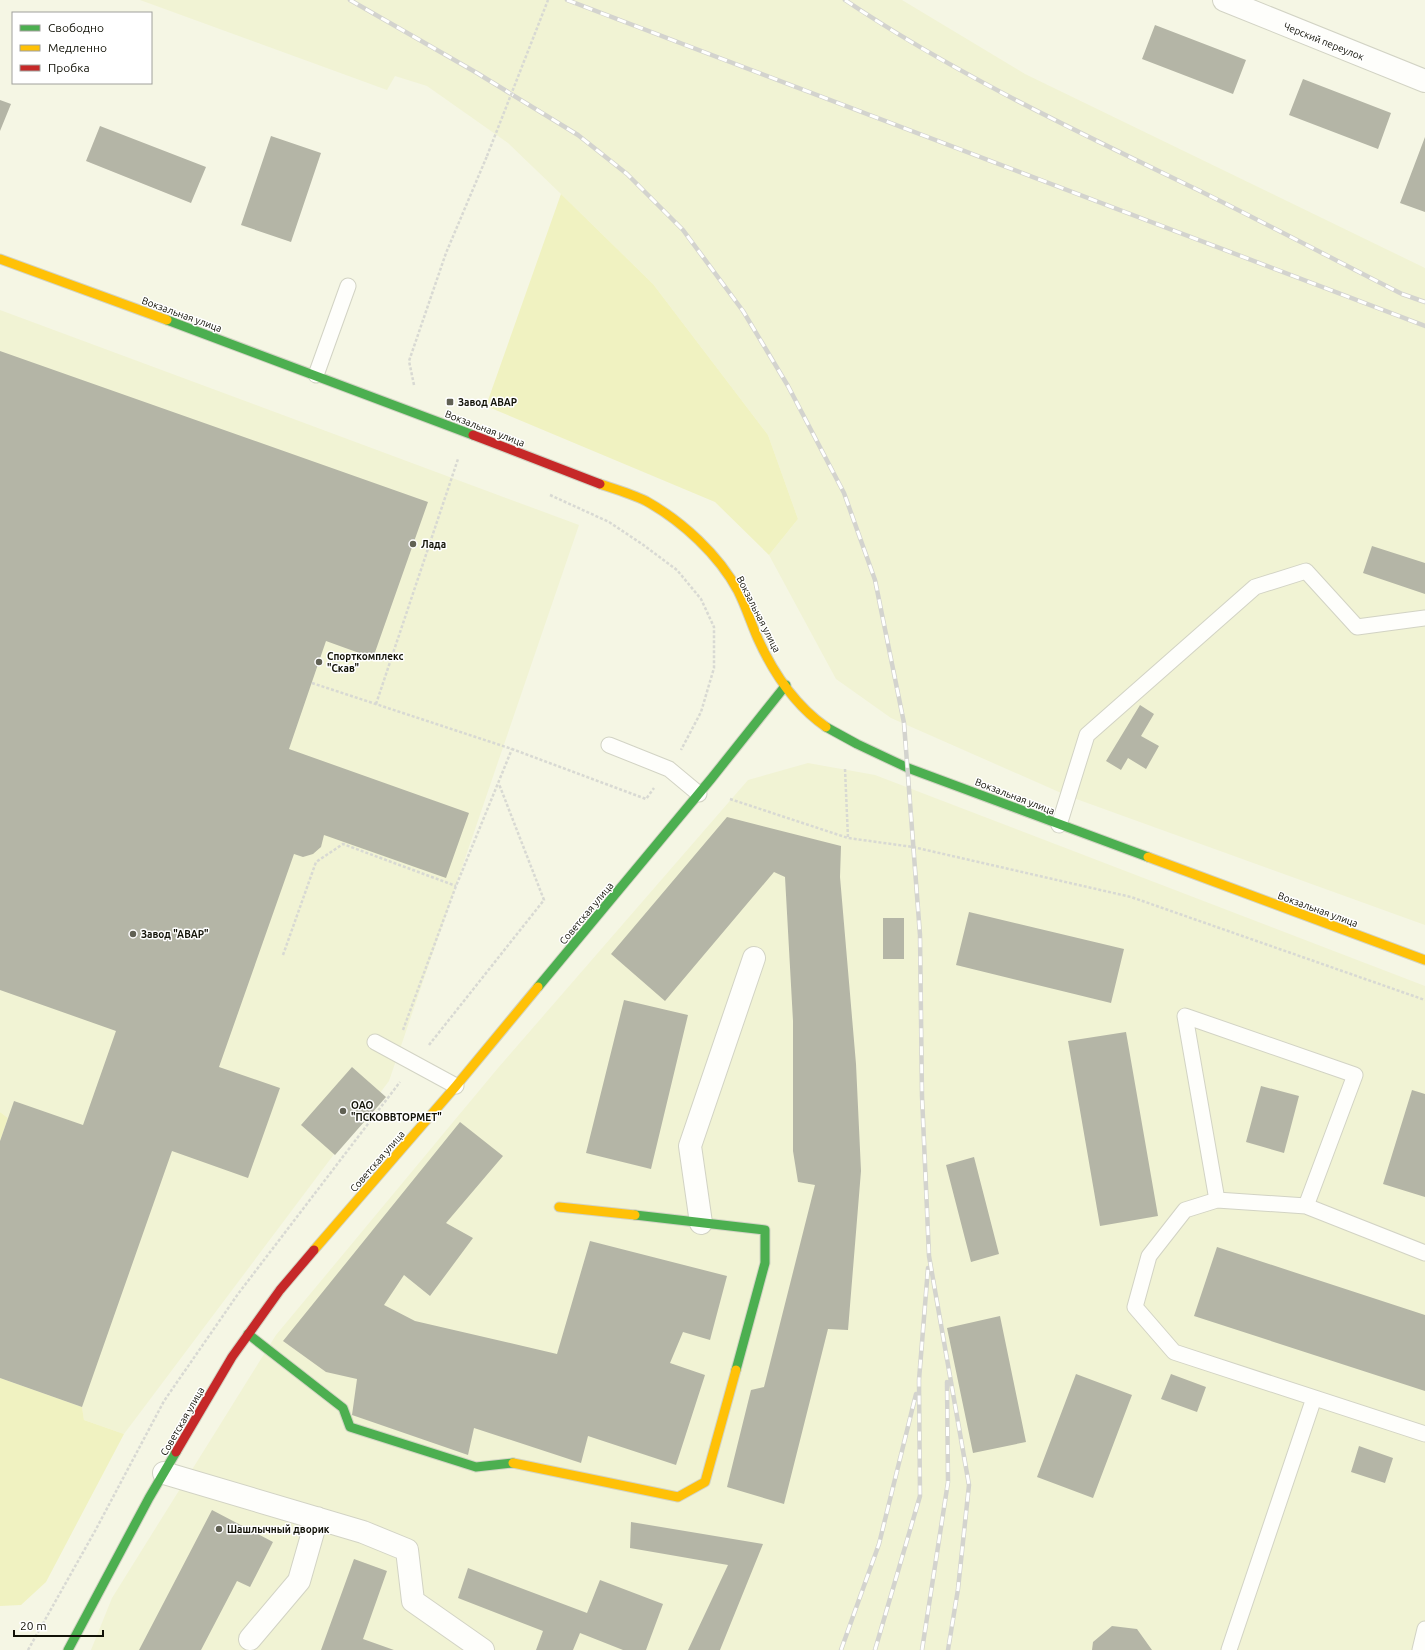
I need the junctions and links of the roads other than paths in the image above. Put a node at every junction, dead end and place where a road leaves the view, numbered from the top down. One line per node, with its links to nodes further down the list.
1 (1224, 0): 2 (street, Черский переулок)
2 (1425, 81)
3 (0, 259): 5 (street, Вокзальная улица)
4 (348, 286): 5 (lane)
5 (316, 375): 7 (street, Вокзальная улица)
6 (1425, 618): 10 (lane)
7 (786, 685): 9 (street, Советская улица); 10 (street, Вокзальная улица)
8 (609, 745): 9 (lane)
9 (699, 794): 14 (street, Советская улица)
10 (1059, 825): 12 (street, Вокзальная улица)
11 (754, 958): 18 (street)
12 (1425, 960)
13 (375, 1042): 14 (lane)
14 (456, 1086): 20 (street, Советская улица)
15 (1217, 1200): 16 (lane); 16 (lane); 21 (lane)
16 (1306, 1206): 19 (lane)
17 (559, 1207): 18 (street)
18 (701, 1223): 20 (street)
19 (1425, 1253)
20 (248, 1334): 23 (street, Советская улица)
21 (1314, 1398): 22 (lane); 29 (lane)
22 (1425, 1434)
23 (164, 1473): 24 (street); 27 (street, Советская улица)
24 (317, 1518): 26 (street); 28 (street)
25 (1425, 1629): 30 (lane)
26 (250, 1638)
27 (68, 1650)
28 (482, 1650)
29 (1229, 1650)
30 (1420, 1650)

